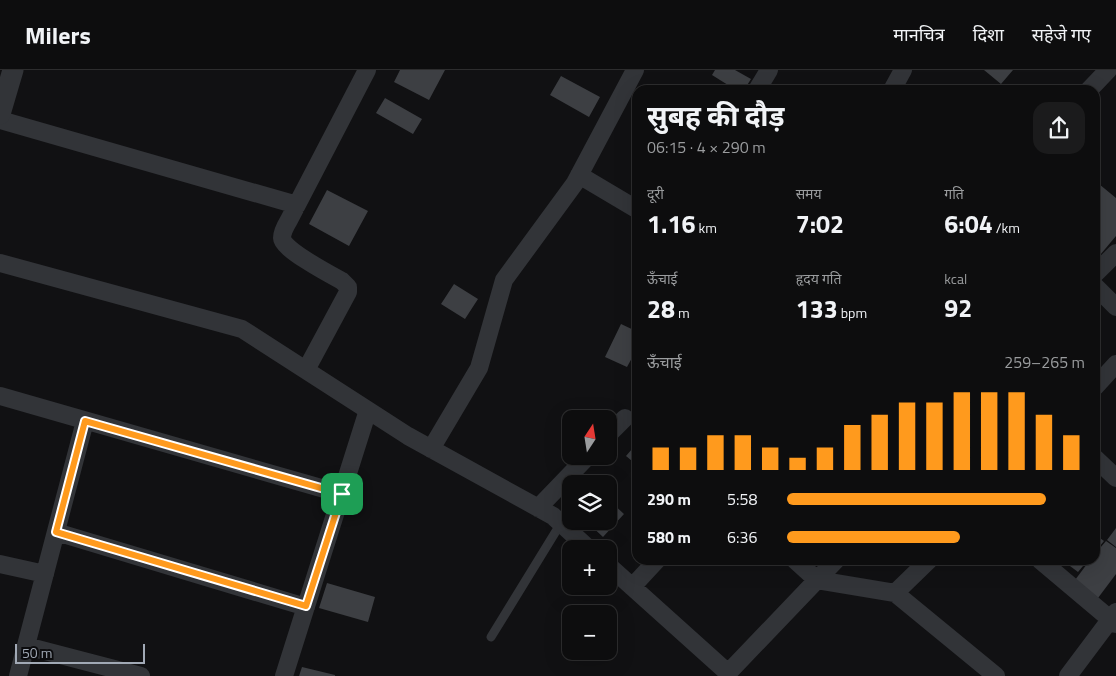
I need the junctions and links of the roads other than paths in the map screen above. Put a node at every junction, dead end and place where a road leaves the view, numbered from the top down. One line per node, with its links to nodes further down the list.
1 (13, 70): 10 (street)
2 (367, 70): 13 (street)
3 (635, 70): 12 (street)
4 (769, 70): 7 (street)
5 (903, 70): 8 (street)
6 (1108, 70): 9 (street)
7 (760, 85)
8 (895, 85)
9 (1094, 85)
10 (0, 114)
11 (0, 120): 13 (street)
12 (579, 175): 14 (street); 28 (street)
13 (297, 205): 21 (street)
14 (632, 206)
15 (1116, 253): 17 (street)
16 (0, 263): 21 (street)
17 (1100, 269)
18 (1100, 291): 19 (street)
19 (1116, 307)
20 (1116, 364): 22 (street)
21 (306, 370): 24 (street)
22 (1100, 382)
23 (0, 396): 26 (street)
24 (368, 410): 28 (street); 32 (street)
25 (625, 418): 27 (street)
26 (85, 421): 32 (street); 35 (street)
27 (618, 425)
28 (431, 449): 33 (street)
29 (1100, 463): 31 (street)
30 (579, 465): 33 (street)
31 (1116, 478)
32 (342, 494): 48 (street)
33 (538, 508): 34 (street)
34 (561, 523): 36 (street); 50 (lane)
35 (56, 532): 44 (street); 48 (street)
36 (580, 540)
37 (0, 564): 44 (street)
38 (652, 565): 46 (street)
39 (800, 565): 45 (street)
40 (831, 565): 45 (street)
41 (923, 565): 47 (street)
42 (1046, 565): 49 (street)
43 (617, 573): 46 (street)
44 (45, 574): 51 (street)
45 (817, 580): 46 (street); 47 (street)
46 (632, 586)
47 (895, 593): 55 (street)
48 (306, 606): 54 (street)
49 (1114, 619): 56 (street)
50 (491, 637)
51 (26, 646): 52 (street); 53 (street)
52 (18, 676)
53 (141, 676)
54 (284, 676)
55 (996, 676)
56 (1068, 676)

